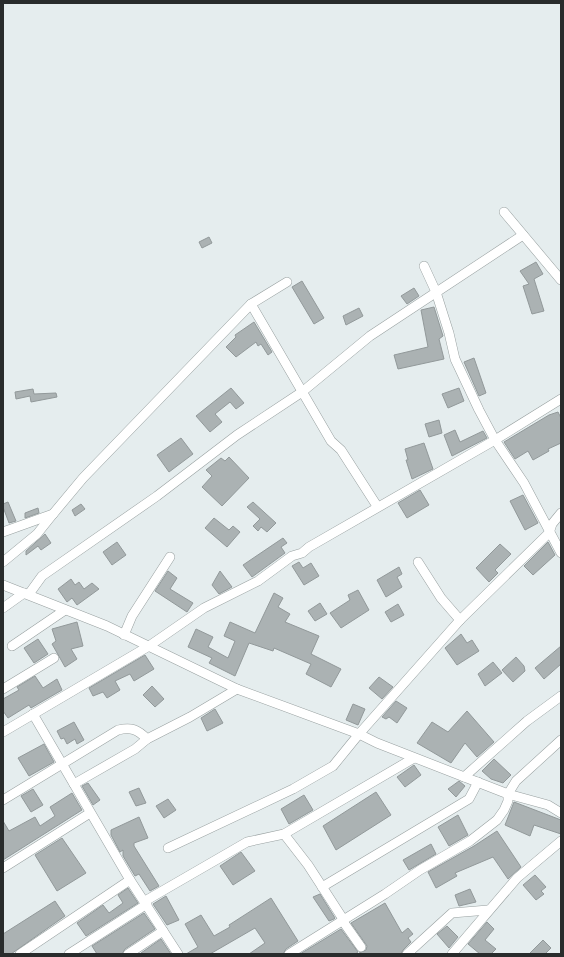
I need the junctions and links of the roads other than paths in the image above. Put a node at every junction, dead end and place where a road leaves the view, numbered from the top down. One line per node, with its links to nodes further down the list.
1 (504, 212): 2 (street)
2 (523, 235): 4 (street); 6 (street)
3 (424, 266): 6 (street)
4 (561, 280)
5 (287, 282): 7 (street)
6 (436, 292): 8 (street); 10 (street)
7 (251, 304): 8 (street); 13 (street)
8 (302, 392): 11 (street); 21 (street)
9 (561, 399): 10 (street)
10 (495, 440): 11 (street); 15 (street)
11 (377, 506): 27 (street)
12 (561, 513): 15 (street)
13 (53, 514): 14 (street); 18 (street)
14 (4, 529)
15 (549, 533): 16 (street); 24 (street)
16 (561, 553)
17 (170, 557): 25 (street)
18 (3, 562)
19 (418, 562): 24 (street)
20 (3, 585): 21 (street)
21 (27, 593): 22 (street); 23 (street)
22 (3, 608)
23 (65, 610): 25 (street); 26 (street)
24 (460, 620): 34 (street)
25 (124, 635): 27 (street)
26 (12, 646)
27 (149, 646): 30 (street); 32 (street)
28 (54, 658): 29 (street)
29 (3, 689)
30 (237, 689): 34 (street); 35 (street)
31 (561, 696): 39 (street)
32 (33, 714): 33 (street); 38 (street)
33 (3, 732)
34 (359, 734): 37 (street); 48 (street)
35 (147, 739): 38 (street); 41 (street)
36 (561, 740): 42 (street)
37 (414, 758): 39 (street); 46 (street)
38 (62, 763): 41 (street); 43 (street)
39 (464, 777): 40 (street)
40 (478, 782): 42 (street); 51 (street)
41 (74, 784): 44 (street)
42 (508, 794): 45 (street); 54 (street)
43 (3, 800)
44 (90, 813): 49 (street); 50 (street)
45 (561, 813)
46 (284, 834): 51 (street); 52 (street)
47 (561, 841): 53 (street)
48 (168, 848)
49 (3, 868)
50 (130, 880): 52 (street); 57 (street)
51 (322, 887): 54 (street)
52 (146, 902): 55 (street); 58 (street)
53 (488, 910): 62 (street); 63 (street)
54 (343, 920): 56 (street); 61 (street)
55 (163, 931): 59 (street); 60 (street)
56 (360, 947)
57 (20, 954)
58 (69, 954)
59 (128, 954)
60 (178, 954)
61 (289, 954)
62 (408, 954)
63 (452, 954)

